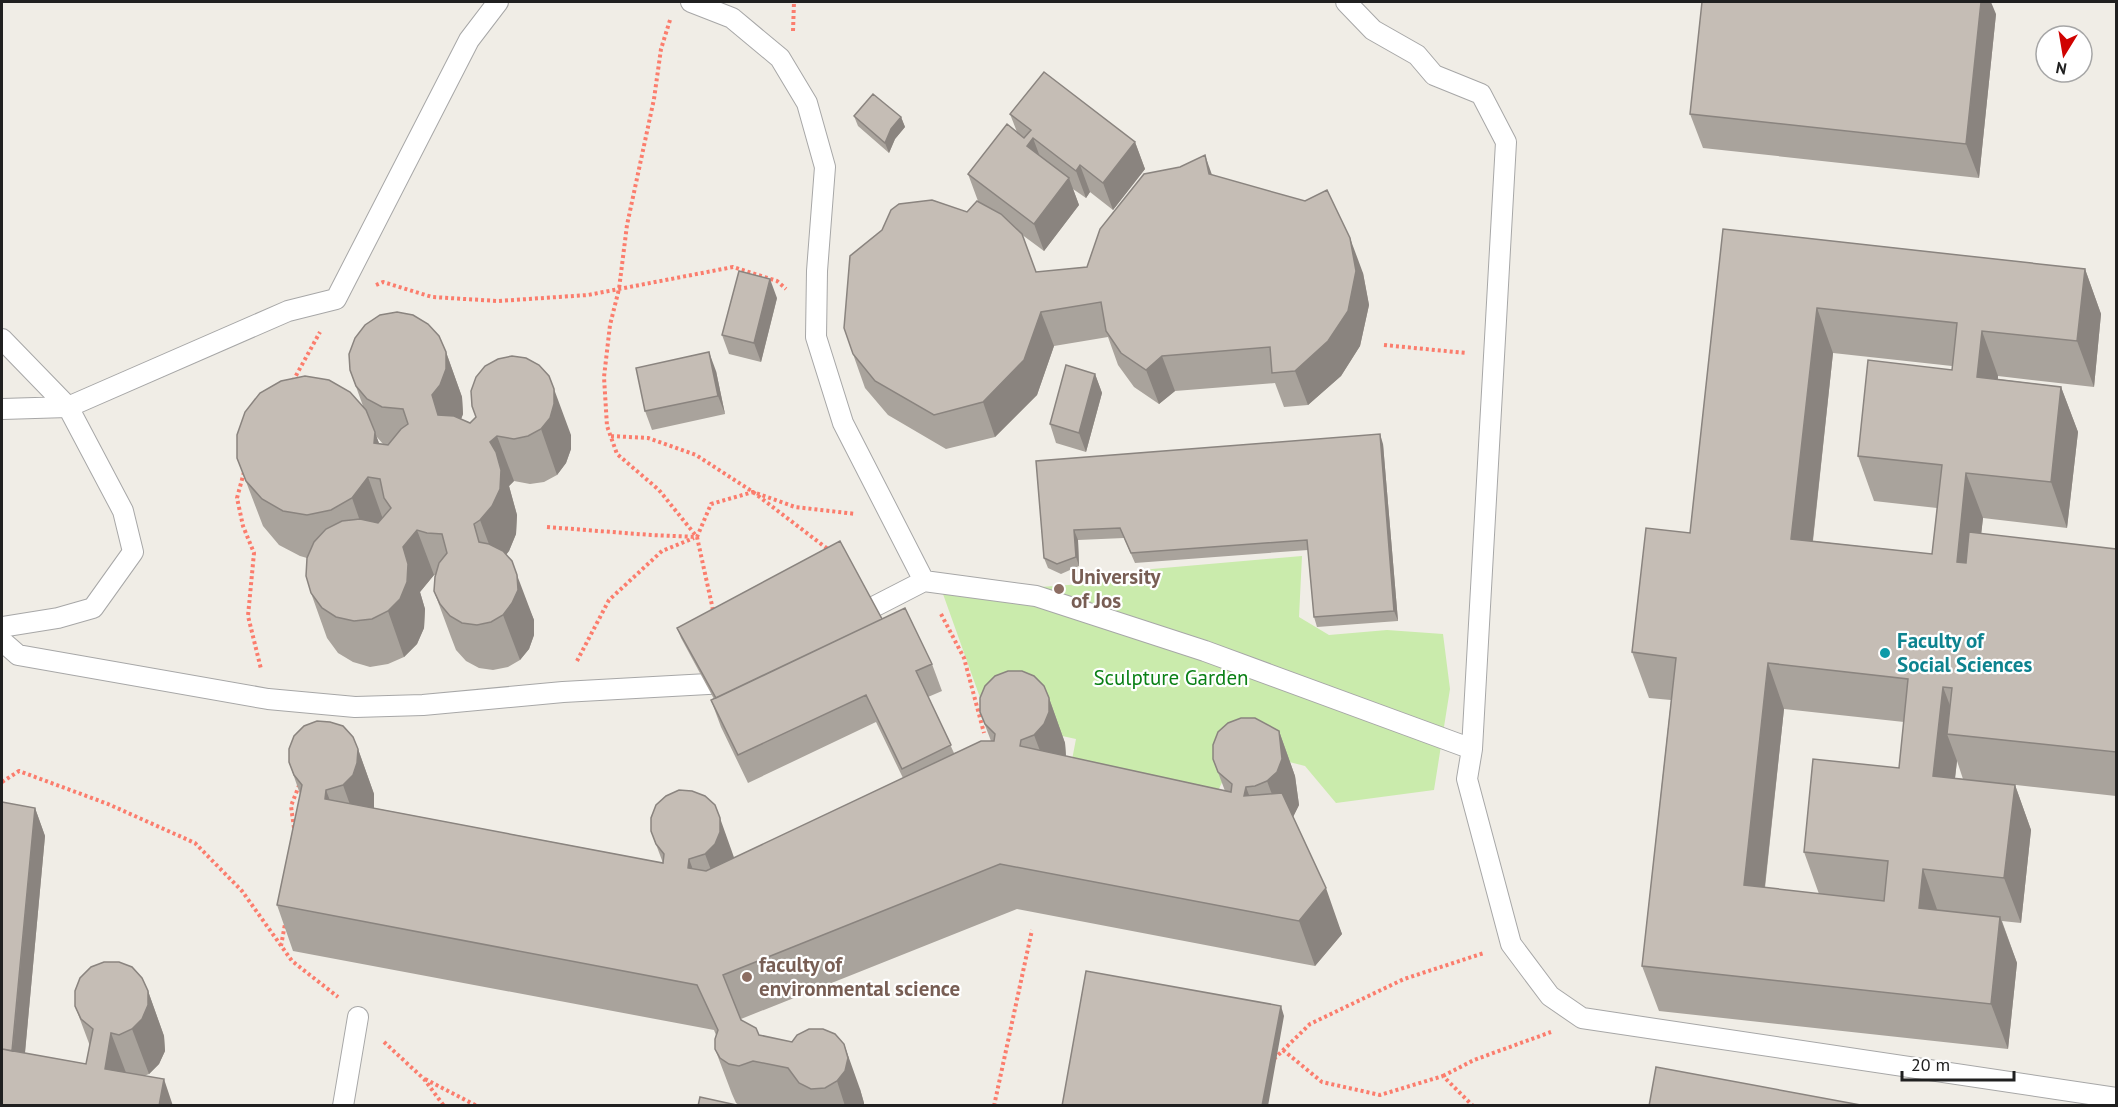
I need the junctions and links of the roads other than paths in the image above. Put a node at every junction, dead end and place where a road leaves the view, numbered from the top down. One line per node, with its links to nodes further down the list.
1 (498, 2): 5 (lane)
2 (691, 2): 7 (lane)
3 (1346, 2): 12 (lane)
4 (2, 339): 5 (lane)
5 (68, 407): 6 (lane); 9 (lane)
6 (2, 409)
7 (924, 581): 8 (lane); 12 (lane)
8 (841, 624)
9 (2, 627)
10 (2, 641): 11 (lane)
11 (747, 672)
12 (1472, 749): 14 (lane)
13 (358, 1017): 15 (lane)
14 (2116, 1098)
15 (342, 1106)

